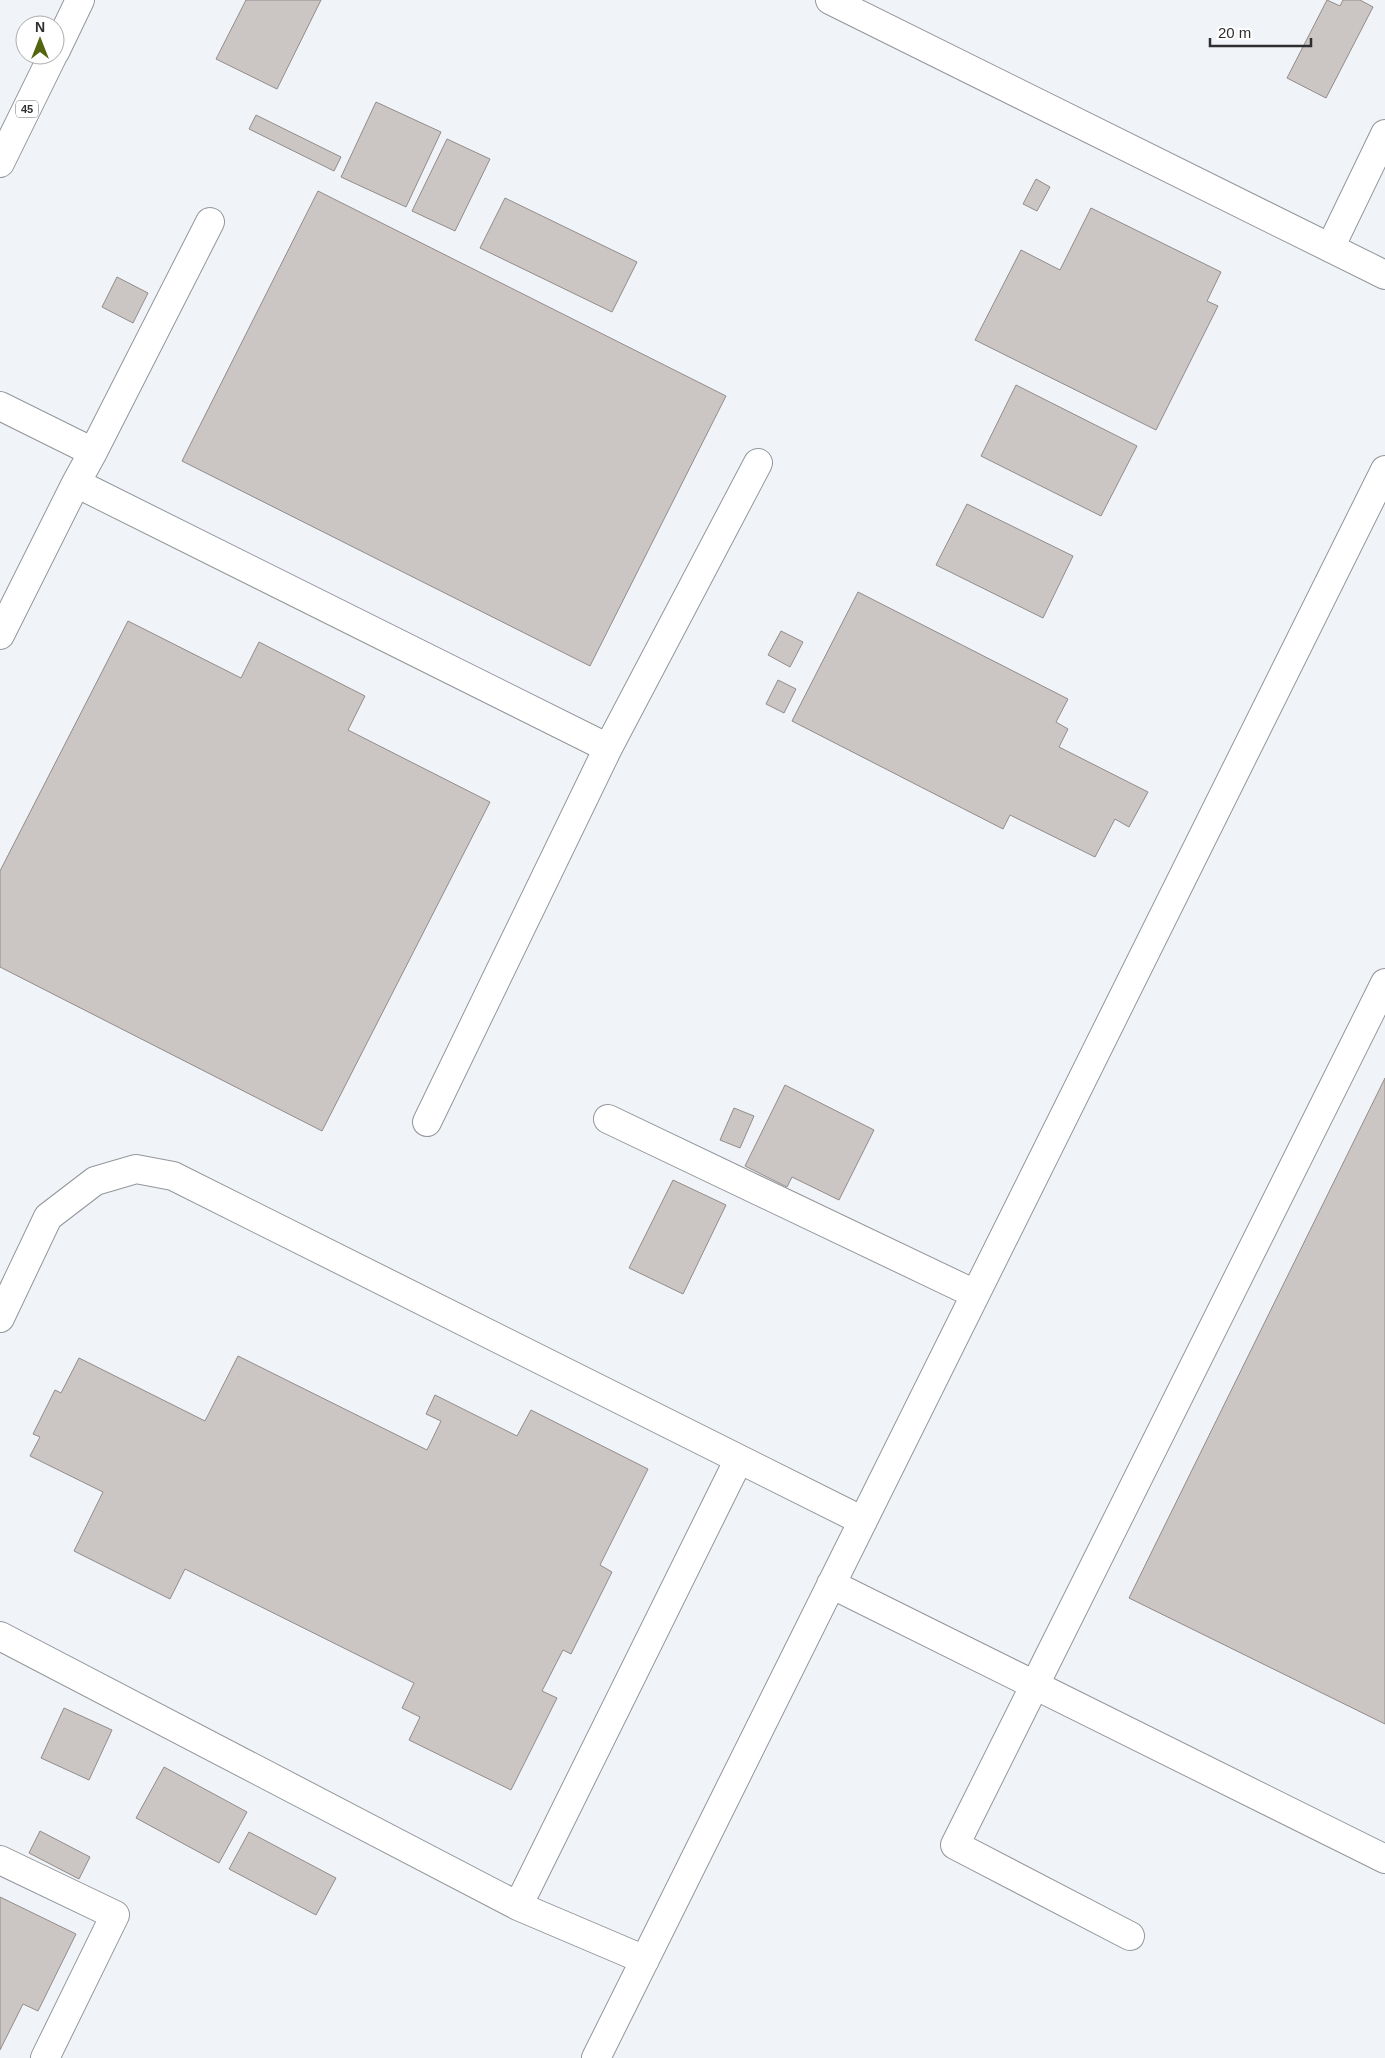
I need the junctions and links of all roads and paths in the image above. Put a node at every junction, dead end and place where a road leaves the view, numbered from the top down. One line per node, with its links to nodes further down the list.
1 (80, 0): 3 (street)
2 (830, 0): 8 (street)
3 (65, 31)
4 (48, 65): 6 (street, 45)
5 (1385, 134): 8 (street)
6 (0, 163)
7 (210, 222): 11 (street)
8 (1330, 248): 9 (street)
9 (1385, 275)
10 (0, 406): 11 (street)
11 (94, 452): 14 (street)
12 (758, 463): 16 (street)
13 (1385, 470): 20 (street)
14 (76, 483): 15 (street); 16 (street)
15 (0, 636)
16 (608, 748): 19 (street)
17 (1385, 983): 26 (street)
18 (608, 1119): 20 (street)
19 (427, 1122)
20 (975, 1294): 23 (street)
21 (0, 1318): 22 (street)
22 (739, 1459): 23 (street); 29 (street)
23 (863, 1521): 24 (street)
24 (831, 1584): 26 (street); 31 (street)
25 (0, 1636): 29 (street)
26 (1034, 1685): 27 (street); 30 (street)
27 (1385, 1859)
28 (0, 1860): 32 (street)
29 (518, 1906): 31 (street)
30 (1130, 1936)
31 (645, 1960): 33 (street)
32 (45, 2058)
33 (596, 2058)

